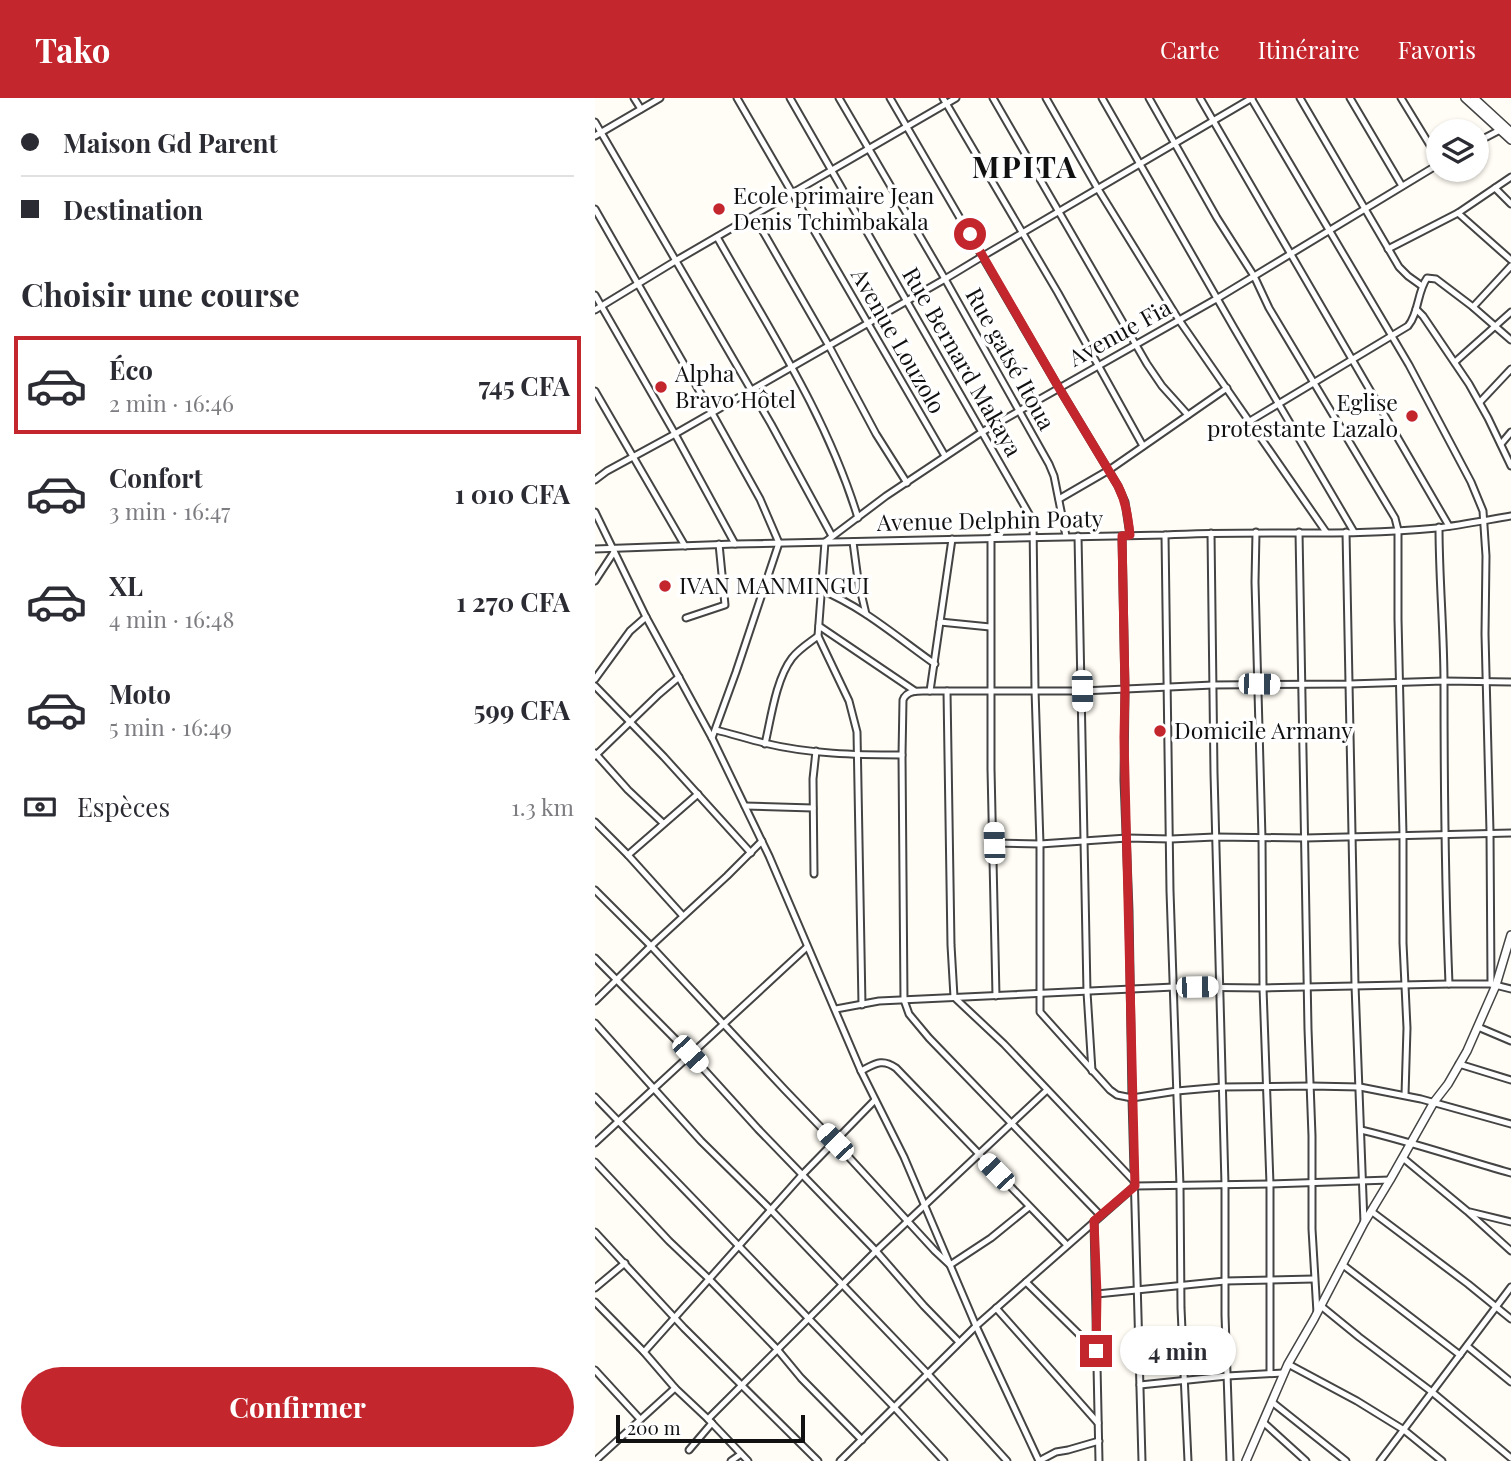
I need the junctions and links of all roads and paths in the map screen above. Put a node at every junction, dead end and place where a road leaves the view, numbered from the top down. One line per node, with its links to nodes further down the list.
1 (634, 98): 20 (street)
2 (660, 98): 20 (street)
3 (737, 98): 39 (street, Avenue Louzolo)
4 (790, 98): 34 (street, Rue Bernard Makaya)
5 (839, 98): 31 (street, Rue gatsé Itoua)
6 (890, 98): 23 (street)
7 (956, 98): 19 (street)
8 (993, 98): 43 (street)
9 (1046, 98): 38 (street)
10 (1102, 98): 32 (street)
11 (1149, 98): 30 (street)
12 (1200, 98): 21 (street)
13 (1252, 98): 21 (street); 46 (street)
14 (1300, 98): 41 (street)
15 (1350, 98): 36 (street)
16 (1401, 98): 28 (street)
17 (1465, 98): 24 (street)
18 (1474, 98): 24 (street)
19 (944, 101): 23 (street); 47 (street)
20 (641, 110): 25 (street)
21 (1213, 121): 30 (street); 50 (street)
22 (595, 122): 25 (street)
23 (907, 127): 31 (street); 51 (street)
24 (1507, 129): 27 (street); 29 (street)
25 (601, 133): 26 (street); 52 (street)
26 (595, 136)
27 (1489, 137)
28 (1426, 140)
29 (1511, 140)
30 (1176, 144): 32 (street); 55 (street)
31 (870, 149): 34 (street); 56 (street, Rue gatsé Itoua)
32 (1140, 165): 38 (street); 60 (street)
33 (1426, 170): 36 (street, Avenue Fia)
34 (831, 171): 39 (street); 61 (street, Rue Bernard Makaya)
35 (1511, 177): 37 (street)
36 (1402, 186): 41 (street, Avenue Fia)
37 (1495, 188): 40 (street); 44 (street)
38 (1098, 189): 43 (street); 66 (street)
39 (792, 194): 45 (street); 67 (street, Avenue Louzolo)
40 (1511, 204)
41 (1364, 208): 46 (street, Avenue Fia); 49 (street)
42 (595, 209): 57 (street)
43 (1058, 212): 47 (street); 71 (street)
44 (1458, 213): 49 (street); 53 (street)
45 (754, 216): 48 (street); 72 (street)
46 (1329, 229): 50 (street, Avenue Fia); 69 (street)
47 (1021, 233): 51 (street); 75 (street)
48 (717, 237): 52 (street); 76 (street)
49 (1388, 249): 58 (street)
50 (1291, 253): 55 (street, Avenue Fia); 73 (street)
51 (983, 256): 56 (street); 79 (street)
52 (677, 260): 57 (street); 81 (street)
53 (1511, 260)
54 (1511, 266): 62 (street)
55 (1254, 276): 60 (street, Avenue Fia); 78 (street)
56 (946, 279): 61 (street); 86 (street, Rue gatsé Itoua)
57 (638, 285): 63 (street); 87 (street)
58 (1422, 286): 62 (street); 64 (street)
59 (595, 295): 63 (street)
60 (1218, 298): 66 (street, Avenue Fia); 85 (street)
61 (907, 301): 67 (street); 90 (street, Rue Bernard Makaya)
62 (1473, 307): 68 (street)
63 (598, 308): 92 (street)
64 (1416, 309): 69 (street); 74 (street)
65 (1511, 312): 68 (street)
66 (1179, 320): 71 (street, Avenue Fia); 80 (street)
67 (868, 323): 72 (street); 95 (street, Avenue Louzolo)
68 (1495, 327): 70 (street); 74 (street)
69 (1393, 336): 73 (street); 105 (street)
70 (1511, 340)
71 (1136, 344): 75 (street, Avenue Fia); 88 (street)
72 (829, 345): 76 (street); 100 (street)
73 (1353, 359): 78 (street); 106 (street)
74 (1455, 362): 83 (street)
75 (1098, 365): 79 (street, Avenue Fia); 94 (street)
76 (792, 367): 81 (street); 104 (street)
77 (1511, 369): 83 (street)
78 (1315, 381): 85 (street); 108 (street)
79 (1059, 388): 86 (street, Avenue Fia); 98 (street)
80 (1227, 388): 88 (street); 89 (street)
81 (751, 390): 87 (street); 117 (street)
82 (595, 391): 84 (street)
83 (1480, 402): 93 (street)
84 (598, 403): 96 (street)
85 (1279, 403): 89 (street); 113 (street)
86 (1019, 410): 90 (street, Avenue Fia); 101 (street, Rue gatsé Itoua)
87 (712, 413): 92 (street); 126 (street)
88 (1188, 415): 94 (street)
89 (1250, 421): 111 (street)
90 (982, 432): 95 (street, Avenue Fia); 121 (street, Rue Bernard Makaya)
91 (1511, 432): 93 (street)
92 (675, 434): 96 (street); 128 (street)
93 (1501, 444): 97 (street)
94 (1143, 446): 98 (street)
95 (945, 456): 100 (street, Avenue Fia)
96 (633, 457): 99 (street); 129 (street)
97 (1511, 466)
98 (1109, 470): 101 (street); 115 (street)
99 (595, 480)
100 (907, 483): 104 (street, Avenue Fia)
101 (1059, 499): 118 (street, Rue gatsé Itoua)
102 (595, 512): 131 (street)
103 (1511, 516): 105 (street, Avenue Delphin Poaty)
104 (858, 518): 117 (street, Avenue Fia)
105 (1485, 520): 106 (street, Avenue Delphin Poaty); 146 (street)
106 (1449, 526): 107 (street, Avenue Delphin Poaty)
107 (1439, 527): 108 (street, Avenue Delphin Poaty); 144 (street)
108 (1398, 530): 113 (street, Avenue Delphin Poaty); 145 (street)
109 (1256, 532): 110 (street, Avenue Delphin Poaty); 114 (street, Avenue Delphin Poaty); 148 (street)
110 (1300, 532): 111 (street, Avenue Delphin Poaty); 151 (street)
111 (1326, 532): 112 (street, Avenue Delphin Poaty)
112 (1346, 532): 113 (street, Avenue Delphin Poaty); 149 (street)
113 (1354, 532)
114 (1212, 533): 116 (street, Avenue Delphin Poaty); 150 (street)
115 (1130, 535): 116 (street, Avenue Delphin Poaty); 120 (street, Avenue Delphin Poaty)
116 (1165, 535): 153 (street)
117 (832, 536): 124 (street, Avenue Fia)
118 (1066, 536): 119 (street, Avenue Delphin Poaty); 121 (street, Avenue Delphin Poaty)
119 (1078, 536): 120 (street, Avenue Delphin Poaty); 159 (street)
120 (1122, 536): 156 (street)
121 (1034, 537): 123 (street, Avenue Delphin Poaty); 155 (street, Rue Bernard Makaya)
122 (952, 538): 123 (street, Avenue Delphin Poaty); 125 (street, Avenue Delphin Poaty); 137 (street)
123 (991, 538): 139 (street)
124 (825, 542): 125 (street, Avenue Delphin Poaty); 126 (street, Avenue Delphin Poaty); 133 (street)
125 (853, 542): 134 (street)
126 (779, 543): 128 (street, Avenue Delphin Poaty); 162 (street)
127 (719, 544): 128 (street, Avenue Delphin Poaty); 129 (street, Avenue Delphin Poaty); 136 (street)
128 (735, 544)
129 (685, 546): 131 (street, Avenue Delphin Poaty)
130 (595, 549): 131 (street, Avenue Delphin Poaty)
131 (613, 550): 132 (street); 135 (street)
132 (595, 581)
133 (821, 590): 134 (street); 138 (street)
134 (866, 614): 141 (street)
135 (646, 617): 142 (street); 143 (street)
136 (686, 618)
137 (940, 622): 139 (street); 141 (street)
138 (819, 626): 140 (street); 160 (street)
139 (990, 627): 154 (street)
140 (818, 636): 164 (street); 167 (street)
141 (935, 664): 157 (street)
142 (679, 677): 161 (street); 163 (street)
143 (595, 679)
144 (1444, 681): 145 (street); 146 (street); 176 (street)
145 (1399, 682): 149 (street); 177 (street)
146 (1486, 682): 147 (street); 174 (street)
147 (1511, 682)
148 (1259, 684): 150 (street); 151 (street); 181 (street)
149 (1349, 684): 151 (street); 178 (street)
150 (1213, 685): 153 (street); 179 (street)
151 (1302, 685): 182 (street)
152 (595, 686): 161 (street)
153 (1169, 688): 156 (street); 183 (street)
154 (991, 690): 155 (street); 158 (street); 186 (street)
155 (1035, 690): 159 (street); 187 (street, Rue Bernard Makaya)
156 (1125, 690): 159 (street); 180 (street)
157 (930, 691): 158 (street); 160 (street)
158 (947, 691): 211 (street)
159 (1082, 691): 185 (street)
160 (915, 692): 168 (street)
161 (630, 722): 166 (street); 169 (street)
162 (716, 730): 163 (street); 164 (street)
163 (712, 738): 170 (street)
164 (765, 744): 165 (street)
165 (816, 751): 167 (street); 171 (street)
166 (596, 755): 173 (street)
167 (859, 755): 168 (street); 214 (street)
168 (902, 755): 212 (street)
169 (698, 794): 173 (street); 188 (street)
170 (745, 806): 171 (street); 184 (street)
171 (813, 808): 190 (street)
172 (595, 822): 189 (street)
173 (663, 823): 189 (street)
174 (1490, 832): 175 (street); 176 (street); 200 (street)
175 (1511, 833)
176 (1445, 834): 177 (street); 199 (street)
177 (1403, 835): 178 (street); 198 (street)
178 (1353, 836): 182 (street); 201 (street)
179 (1215, 837): 181 (street); 183 (street); 203 (street)
180 (1127, 838): 183 (street); 185 (street); 206 (street)
181 (1262, 838): 182 (street); 205 (street)
182 (1305, 838): 204 (street)
183 (1171, 839): 202 (street)
184 (762, 841): 188 (street); 195 (street)
185 (1084, 841): 187 (street); 208 (street)
186 (994, 843): 187 (street); 210 (street)
187 (1040, 844): 209 (street, Rue Bernard Makaya)
188 (751, 853): 192 (street)
189 (628, 855): 192 (street)
190 (814, 874)
191 (595, 890): 194 (street)
192 (683, 916): 194 (street)
193 (1511, 938): 200 (street)
194 (651, 946): 197 (street); 217 (street)
195 (807, 947): 215 (street); 217 (street)
196 (595, 958): 197 (street)
197 (617, 980): 213 (street); 220 (street)
198 (1405, 984): 199 (street); 201 (street); 232 (street)
199 (1449, 984): 200 (street)
200 (1494, 984): 207 (street); 218 (street)
201 (1355, 985): 204 (street); 228 (street)
202 (1174, 987): 203 (street); 206 (street); 231 (street)
203 (1219, 987): 205 (street); 226 (street)
204 (1308, 987): 205 (street); 225 (street)
205 (1263, 988): 227 (street)
206 (1131, 989): 208 (street); 234 (street)
207 (1511, 989)
208 (1087, 992): 209 (street); 223 (street)
209 (1040, 993): 210 (street); 223 (street, Rue Bernard Makaya)
210 (996, 996): 211 (street)
211 (954, 997): 212 (street); 230 (street)
212 (904, 1000): 214 (street); 238 (street)
213 (595, 1001)
214 (862, 1005): 215 (street)
215 (836, 1009): 222 (street)
216 (595, 1023): 229 (street)
217 (723, 1024): 220 (street); 241 (street)
218 (1478, 1027): 219 (street); 221 (street)
219 (1511, 1041)
220 (690, 1054): 229 (street); 248 (street)
221 (1459, 1064): 224 (street); 236 (street)
222 (861, 1071): 235 (street); 244 (street)
223 (1092, 1071): 234 (street, Rue Bernard Makaya)
224 (1511, 1080)
225 (1311, 1086): 227 (street); 228 (street); 251 (street)
226 (1222, 1087): 227 (street); 231 (street); 254 (street)
227 (1267, 1087): 253 (street)
228 (1360, 1087): 232 (street); 240 (street)
229 (653, 1088): 237 (street); 258 (street)
230 (1047, 1090): 238 (street); 252 (street)
231 (1177, 1091): 234 (street); 255 (street)
232 (1405, 1095): 236 (street)
233 (595, 1097): 237 (street)
234 (1132, 1098): 252 (street)
235 (875, 1100): 241 (street); 256 (street)
236 (1434, 1102): 239 (street); 243 (street)
237 (618, 1121): 242 (street); 268 (street)
238 (1011, 1122): 244 (street); 261 (street)
239 (1511, 1124)
240 (1361, 1130): 243 (street); 250 (street)
241 (835, 1142): 248 (street); 262 (street)
242 (595, 1143)
243 (1411, 1143): 245 (street); 247 (street)
244 (979, 1155): 256 (street); 257 (street)
245 (1403, 1158): 249 (street); 260 (street)
246 (595, 1162): 274 (street)
247 (1511, 1173)
248 (802, 1175): 258 (street); 269 (street)
249 (1390, 1180): 250 (street); 259 (street)
250 (1362, 1181): 251 (street); 265 (street)
251 (1312, 1183): 253 (street); 275 (street)
252 (1135, 1184): 255 (street); 261 (street); 283 (street)
253 (1270, 1184): 254 (street); 276 (street)
254 (1224, 1185): 255 (street); 278 (street)
255 (1180, 1186): 280 (street)
256 (925, 1205): 262 (street); 272 (street)
257 (1029, 1207): 267 (street); 272 (street)
258 (771, 1210): 268 (street); 279 (street)
259 (1371, 1211): 265 (street); 286 (street)
260 (1467, 1211): 264 (street); 270 (street)
261 (1100, 1215): 263 (street)
262 (907, 1221): 269 (street); 272 (street)
263 (1094, 1221): 267 (street); 284 (street)
264 (1511, 1222)
265 (1364, 1223): 273 (street)
266 (595, 1232): 271 (street)
267 (1067, 1245): 277 (street)
268 (738, 1246): 274 (street); 290 (street)
269 (876, 1251): 279 (street); 293 (street)
270 (1511, 1251)
271 (625, 1264): 282 (street); 289 (street)
272 (950, 1265): 292 (street)
273 (1343, 1265): 288 (street); 298 (street)
274 (708, 1278): 289 (street); 295 (street)
275 (1314, 1279): 276 (street); 288 (street)
276 (1271, 1280): 278 (street); 301 (street)
277 (1026, 1282): 287 (street); 296 (street)
278 (1225, 1282): 280 (street); 304 (street)
279 (842, 1285): 290 (street); 303 (street)
280 (1181, 1285): 283 (street); 305 (street)
281 (1511, 1287): 286 (street)
282 (595, 1288)
283 (1137, 1290): 284 (street); 307 (street)
284 (1097, 1294): 296 (street)
285 (595, 1302): 297 (street)
286 (1496, 1307): 291 (street); 294 (street)
287 (996, 1308): 292 (street); 316 (street)
288 (1319, 1310): 299 (street); 310 (street)
289 (674, 1316): 297 (street); 308 (street)
290 (809, 1319): 295 (street); 312 (street)
291 (1511, 1319)
292 (976, 1326): 293 (street); 319 (street)
293 (959, 1342): 303 (street)
294 (1467, 1346): 298 (street); 306 (street)
295 (777, 1349): 308 (street); 318 (street)
296 (1096, 1351): 316 (street)
297 (643, 1352): 309 (street)
298 (1460, 1355): 310 (street)
299 (1288, 1364): 302 (street); 317 (street)
300 (595, 1370): 313 (street)
301 (1270, 1373): 302 (street); 304 (street)
302 (1283, 1373): 311 (street)
303 (928, 1374): 312 (street); 329 (street)
304 (1227, 1376): 305 (street); 333 (street)
305 (1184, 1381): 307 (street); 332 (street)
306 (1511, 1382)
307 (1140, 1385): 331 (street)
308 (741, 1387): 314 (street); 326 (street)
309 (675, 1388): 313 (street); 314 (street)
310 (1432, 1392): 317 (street); 322 (street)
311 (1272, 1402): 315 (street); 336 (street)
312 (894, 1407): 318 (street); 328 (street)
313 (640, 1419): 323 (street)
314 (710, 1421): 320 (street); 321 (street)
315 (1262, 1422): 334 (street); 335 (street)
316 (1098, 1423): 319 (street)
317 (1404, 1430): 337 (street); 338 (street)
318 (863, 1440): 327 (street)
319 (1099, 1441): 330 (street)
320 (689, 1450)
321 (741, 1454): 324 (street); 325 (street)
322 (1511, 1458)
323 (595, 1461)
324 (731, 1461)
325 (748, 1461)
326 (818, 1461)
327 (840, 1461)
328 (944, 1461)
329 (1007, 1461)
330 (1099, 1461)
331 (1142, 1461)
332 (1188, 1461)
333 (1230, 1461)
334 (1246, 1461)
335 (1306, 1461)
336 (1346, 1461)
337 (1380, 1461)
338 (1442, 1461)

